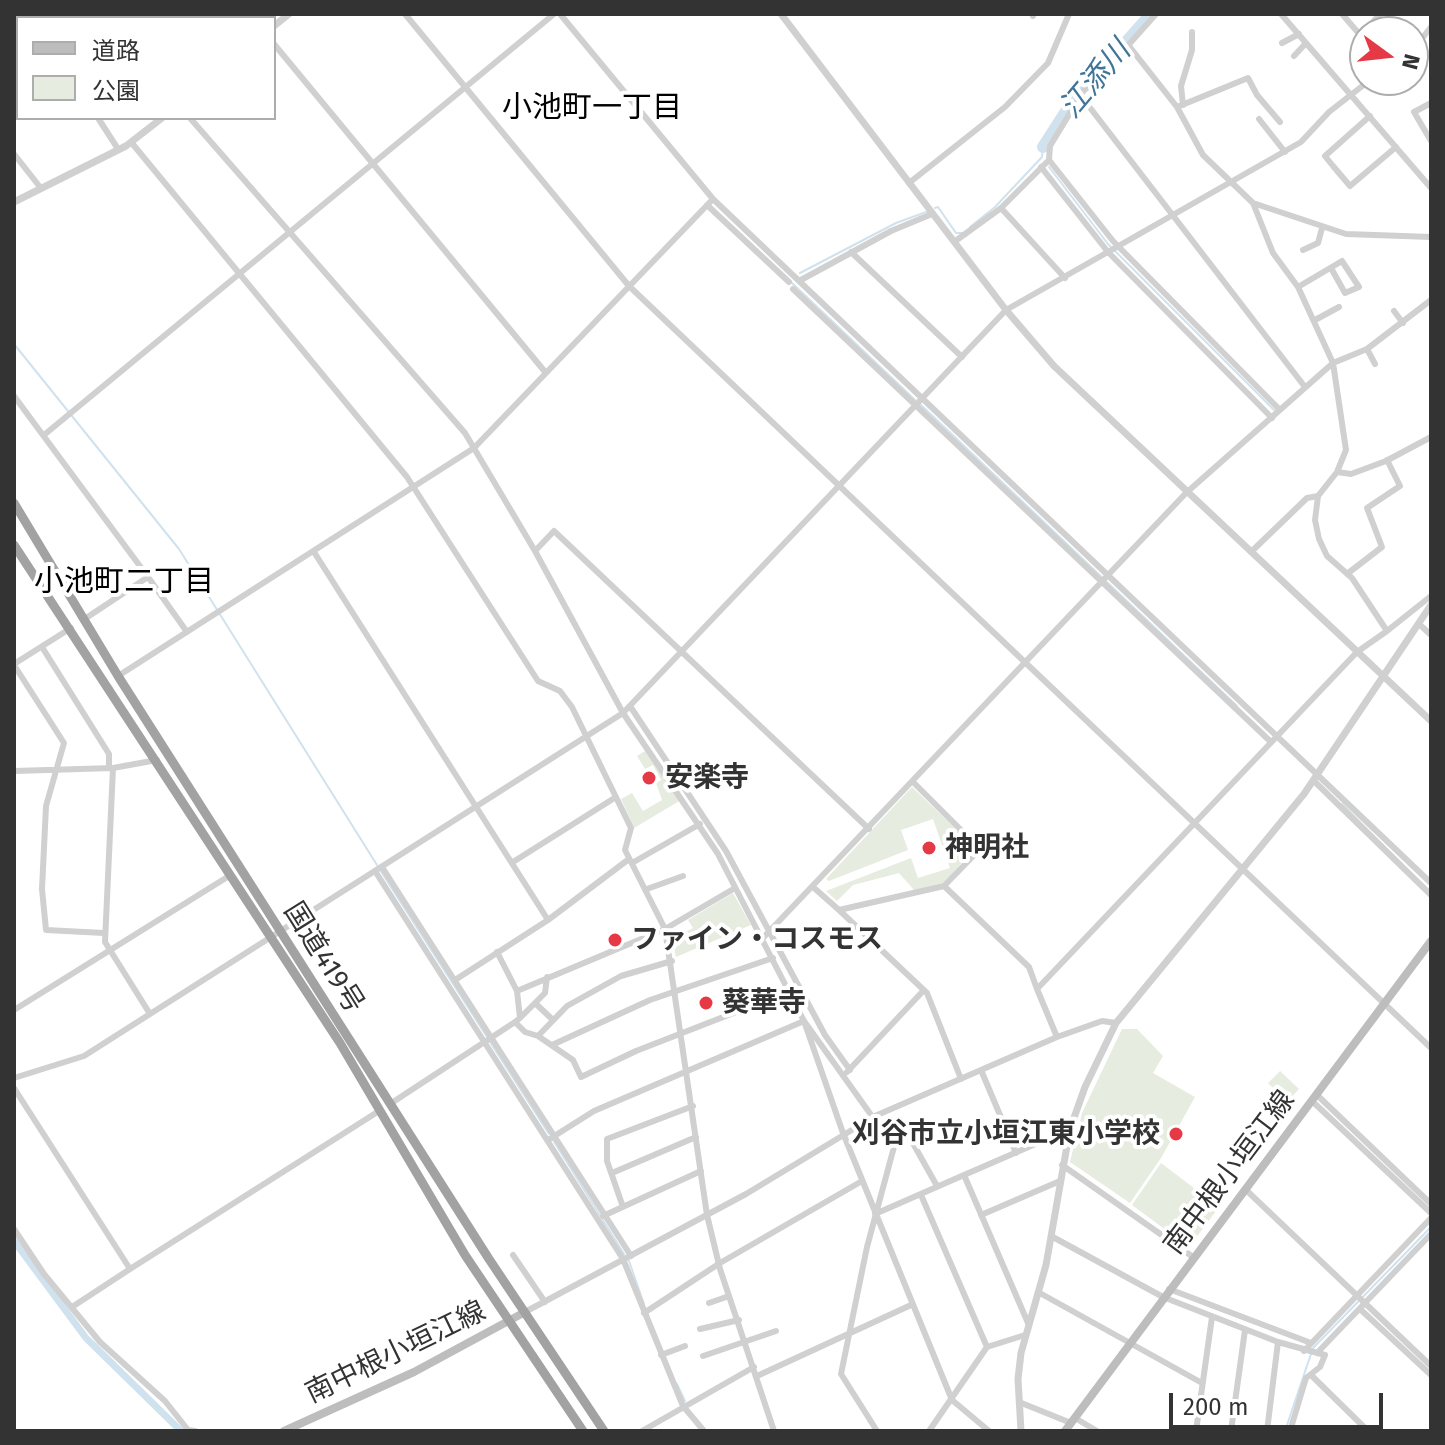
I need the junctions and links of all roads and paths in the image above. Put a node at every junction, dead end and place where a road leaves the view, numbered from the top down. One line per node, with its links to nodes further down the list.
1 (405, 14): 16 (street)
2 (557, 14): 16 (street); 46 (street)
3 (781, 14): 41 (street)
4 (1069, 14): 41 (street)
5 (1156, 14): 14 (street)
6 (1281, 14): 10 (street)
7 (1342, 14): 8 (street)
8 (1380, 14)
9 (1192, 32): 22 (street)
10 (1299, 34): 11 (street); 12 (street)
11 (1282, 43)
12 (1306, 43): 15 (street); 17 (street)
13 (276, 46): 38 (street)
14 (1129, 46): 19 (street); 22 (street)
15 (1294, 56)
16 (466, 87): 38 (street); 63 (street)
17 (1349, 92)
18 (1349, 94): 32 (street)
19 (1081, 96): 37 (street); 50 (street)
20 (1353, 96): 23 (street)
21 (1431, 103): 30 (street)
22 (1180, 106): 28 (street); 42 (street)
23 (1370, 116): 33 (street); 33 (street)
24 (1259, 119): 35 (street)
25 (99, 120): 34 (street)
26 (159, 120): 31 (street)
27 (192, 120): 52 (street)
28 (1280, 122)
29 (1292, 135): 32 (street)
30 (1431, 141)
31 (131, 142): 34 (street); 60 (street)
32 (1299, 144): 35 (street)
33 (1396, 147): 40 (street)
34 (118, 149): 43 (street)
35 (1285, 152): 42 (street)
36 (14, 154): 43 (street)
37 (1049, 160): 39 (street); 55 (street)
38 (372, 163): 52 (street); 75 (street)
39 (1041, 167): 48 (street); 58 (street)
40 (1428, 180): 44 (street)
41 (909, 183): 49 (street)
42 (1232, 183): 47 (street); 50 (street)
43 (40, 187): 45 (street)
44 (1431, 188)
45 (14, 202)
46 (710, 202): 62 (street); 63 (street)
47 (1253, 203): 51 (street); 64 (street)
48 (1001, 208): 54 (street); 61 (street)
49 (930, 212): 54 (street); 57 (street)
50 (1173, 216): 55 (street); 76 (street)
51 (1322, 228): 53 (street); 56 (street)
52 (291, 231): 60 (street); 83 (street)
53 (1431, 237)
54 (954, 242): 67 (street)
55 (1119, 247): 58 (street); 79 (street)
56 (1303, 250)
57 (851, 252): 62 (street); 72 (street)
58 (1109, 252): 61 (street); 80 (street)
59 (1331, 268): 59 (street); 64 (street)
60 (239, 273): 81 (street); 87 (street)
61 (1065, 278): 67 (street)
62 (796, 284): 78 (street)
63 (629, 286): 75 (street); 86 (street)
64 (1298, 287): 69 (street)
65 (1431, 300): 70 (street)
66 (1339, 307): 69 (street)
67 (1006, 310): 72 (street); 88 (street)
68 (1394, 311): 70 (street)
69 (1315, 320): 73 (street)
70 (1403, 323): 71 (street)
71 (1367, 349): 73 (street); 74 (street)
72 (962, 357): 78 (street)
73 (1333, 363): 76 (street); 85 (street)
74 (1375, 364)
75 (546, 373): 83 (street)
76 (1305, 387): 79 (street)
77 (14, 396): 81 (street)
78 (919, 402): 86 (street); 97 (street)
79 (1280, 410): 80 (street)
80 (1272, 418): 88 (street)
81 (44, 435): 96 (street)
82 (1431, 437): 84 (street)
83 (474, 448): 87 (street); 92 (street)
84 (1387, 460): 85 (street); 95 (street)
85 (1337, 472): 89 (street)
86 (839, 486): 107 (street); 109 (street)
87 (415, 487): 93 (street); 116 (street)
88 (1186, 493): 94 (street); 97 (street)
89 (1318, 496): 94 (street); 95 (street)
90 (14, 503): 100 (highway, 国道419号)
91 (14, 545): 102 (highway, 国道419号)
92 (535, 551): 107 (street); 114 (street)
93 (314, 552): 104 (street); 125 (street)
94 (1251, 552): 108 (street)
95 (1347, 574): 103 (street)
96 (148, 577): 100 (street); 104 (street)
97 (1105, 579): 109 (street); 117 (street)
98 (1431, 596): 103 (street)
99 (1431, 605): 101 (street)
100 (83, 620): 111 (highway, 国道419号)
101 (1419, 624): 105 (street); 112 (street)
102 (71, 628): 106 (street); 118 (highway, 国道419号)
103 (1387, 631): 108 (street)
104 (187, 632): 111 (street)
105 (1431, 635)
106 (42, 647): 110 (street); 119 (street)
107 (682, 652): 113 (street); 128 (street)
108 (1357, 652): 112 (street); 117 (street)
109 (1025, 663): 123 (street); 126 (street)
110 (14, 664): 120 (street)
111 (118, 676): 144 (highway, 国道419号)
112 (1382, 678): 115 (street); 122 (street)
113 (630, 706): 114 (street); 145 (street)
114 (623, 713): 116 (street); 127 (street)
115 (1431, 721)
116 (586, 736): 124 (street); 125 (street)
117 (1274, 739): 122 (street); 126 (street)
118 (157, 760): 119 (street); 133 (highway, 国道419号)
119 (111, 768): 120 (street); 146 (street)
120 (57, 770): 121 (street); 146 (street)
121 (14, 771)
122 (1315, 778): 132 (street); 135 (street); 140 (street)
123 (913, 782): 128 (street); 136 (street)
124 (616, 797): 129 (street); 130 (street)
125 (477, 806): 130 (street); 131 (street)
126 (1194, 823): 132 (street); 156 (street)
127 (700, 824): 129 (street); 138 (street)
128 (869, 829): 137 (street)
129 (630, 861): 139 (street); 142 (street)
130 (513, 862): 142 (street)
131 (378, 869): 144 (street); 155 (street)
132 (1242, 869): 162 (street); 168 (street)
133 (229, 876): 147 (highway, 国道419号); 150 (street)
134 (683, 876): 139 (street)
135 (1431, 883)
136 (944, 886): 141 (street); 156 (street)
137 (813, 887): 141 (street); 145 (street)
138 (735, 888): 143 (street); 148 (street)
139 (647, 889): 143 (street)
140 (1431, 895)
141 (839, 910): 157 (street)
142 (548, 920): 151 (street)
143 (665, 929): 153 (street); 154 (street)
144 (280, 931): 147 (street); 182 (highway, 国道419号)
145 (770, 932): 148 (street); 177 (street)
146 (104, 933): 150 (street)
147 (271, 938): 164 (street); 184 (highway, 国道419号)
148 (762, 939): 152 (street)
149 (1431, 941): 162 (main road, 南中根小垣江線)
150 (110, 952): 163 (street); 164 (street)
151 (497, 952): 155 (street); 158 (street)
152 (773, 958): 159 (street); 160 (street)
153 (672, 961): 159 (street); 166 (street)
154 (547, 977): 158 (street); 161 (street)
155 (451, 982): 172 (street)
156 (1037, 989): 171 (street)
157 (924, 990): 177 (street); 179 (street)
158 (517, 991): 165 (street)
159 (676, 991): 169 (street); 173 (street)
160 (790, 991): 167 (street); 169 (street)
161 (535, 1003): 165 (street); 166 (street)
162 (1385, 1004): 174 (street); 181 (main road, 南中根小垣江線)
163 (14, 1010)
164 (150, 1014): 178 (street)
165 (518, 1020): 170 (street); 172 (street)
166 (553, 1020): 170 (street)
167 (804, 1021): 176 (street); 177 (street); 187 (street)
168 (1116, 1023): 171 (street); 186 (street)
169 (682, 1035): 173 (street); 176 (street)
170 (538, 1036): 173 (street)
171 (1057, 1037): 175 (street)
172 (488, 1040): 182 (street); 189 (street)
173 (552, 1045)
174 (1431, 1048)
175 (981, 1070): 179 (street); 191 (street)
176 (687, 1072): 183 (street); 189 (street)
177 (847, 1072): 185 (street)
178 (14, 1078)
179 (961, 1079): 185 (street)
180 (14, 1088): 216 (street)
181 (1315, 1098): 199 (main road, 南中根小垣江線); 201 (street); 206 (street)
182 (390, 1104): 227 (highway, 国道419号)
183 (693, 1106): 188 (street); 194 (street)
184 (379, 1111): 216 (street); 230 (highway, 国道419号)
185 (875, 1116): 187 (street); 203 (street)
186 (1070, 1129): 191 (street); 192 (street)
187 (843, 1133): 196 (street); 204 (street)
188 (696, 1137): 193 (street); 194 (street)
189 (551, 1138): 207 (street)
190 (910, 1138): 198 (street)
191 (1016, 1153): 195 (street)
192 (1062, 1165): 197 (street); 213 (street)
193 (701, 1171): 202 (street); 204 (street)
194 (612, 1173): 202 (street)
195 (964, 1175): 198 (street); 205 (street)
196 (862, 1181): 203 (street); 215 (street)
197 (1060, 1181): 205 (street); 210 (street)
198 (937, 1186): 200 (street)
199 (1245, 1189): 213 (main road, 南中根小垣江線); 220 (street)
200 (921, 1195): 203 (street); 242 (street)
201 (1431, 1204)
202 (623, 1207): 207 (street)
203 (875, 1214): 223 (street); 235 (street)
204 (707, 1215): 212 (street); 215 (street)
205 (981, 1215): 231 (street)
206 (1431, 1215): 220 (street)
207 (601, 1217): 212 (street); 214 (street)
208 (14, 1229): 225 (street)
209 (1431, 1234): 224 (street)
210 (1051, 1236): 217 (street); 218 (street)
211 (513, 1255): 221 (street)
212 (631, 1256): 214 (street)
213 (1193, 1257): 218 (main road, 南中根小垣江線)
214 (623, 1259): 221 (street); 226 (street)
215 (720, 1263): 219 (street); 226 (street)
216 (130, 1269): 225 (street)
217 (1038, 1292): 231 (street); 237 (street)
218 (1166, 1293): 228 (street); 237 (main road, 南中根小垣江線); 240 (street)
219 (729, 1296): 222 (street); 229 (street)
220 (1358, 1296): 224 (street); 240 (street)
221 (545, 1302): 227 (street)
222 (709, 1303)
223 (911, 1305): 235 (street); 253 (street)
224 (1364, 1305): 244 (street); 247 (street); 250 (street)
225 (72, 1307): 257 (street)
226 (647, 1311): 245 (street)
227 (525, 1312): 230 (main road, 南中根小垣江線); 260 (highway, 国道419号)
228 (1212, 1317): 233 (street); 252 (street)
229 (739, 1320): 232 (street); 239 (street)
230 (511, 1321): 258 (main road, 南中根小垣江線); 259 (highway, 国道419号)
231 (1028, 1323): 236 (street)
232 (700, 1329)
233 (1245, 1330): 238 (street); 270 (street)
234 (776, 1331): 239 (street)
235 (848, 1335): 251 (street); 264 (street)
236 (1025, 1335): 242 (street); 254 (street)
237 (1131, 1342): 252 (street); 256 (main road, 南中根小垣江線)
238 (1278, 1342): 243 (street); 271 (street)
239 (747, 1343): 246 (street); 248 (street)
240 (1311, 1343): 243 (street)
241 (685, 1346): 245 (street)
242 (987, 1347): 253 (street)
243 (1305, 1351): 244 (street)
244 (1316, 1353): 249 (street)
245 (663, 1354): 255 (street)
246 (703, 1356)
247 (1431, 1366)
248 (754, 1367): 251 (street); 255 (street)
249 (1311, 1375): 272 (street); 273 (street)
250 (1431, 1375)
251 (757, 1376): 263 (street)
252 (1202, 1383): 269 (street)
253 (952, 1400): 265 (street); 266 (street)
254 (1019, 1402): 256 (street); 267 (street)
255 (683, 1406): 261 (street); 262 (street)
256 (1070, 1424): 268 (street)
257 (195, 1431)
258 (284, 1431)
259 (583, 1431)
260 (604, 1431)
261 (642, 1431)
262 (704, 1431)
263 (774, 1431)
264 (877, 1431)
265 (929, 1431)
266 (989, 1431)
267 (1021, 1431)
268 (1097, 1431)
269 (1196, 1431)
270 (1231, 1431)
271 (1267, 1431)
272 (1290, 1431)
273 (1368, 1431)

